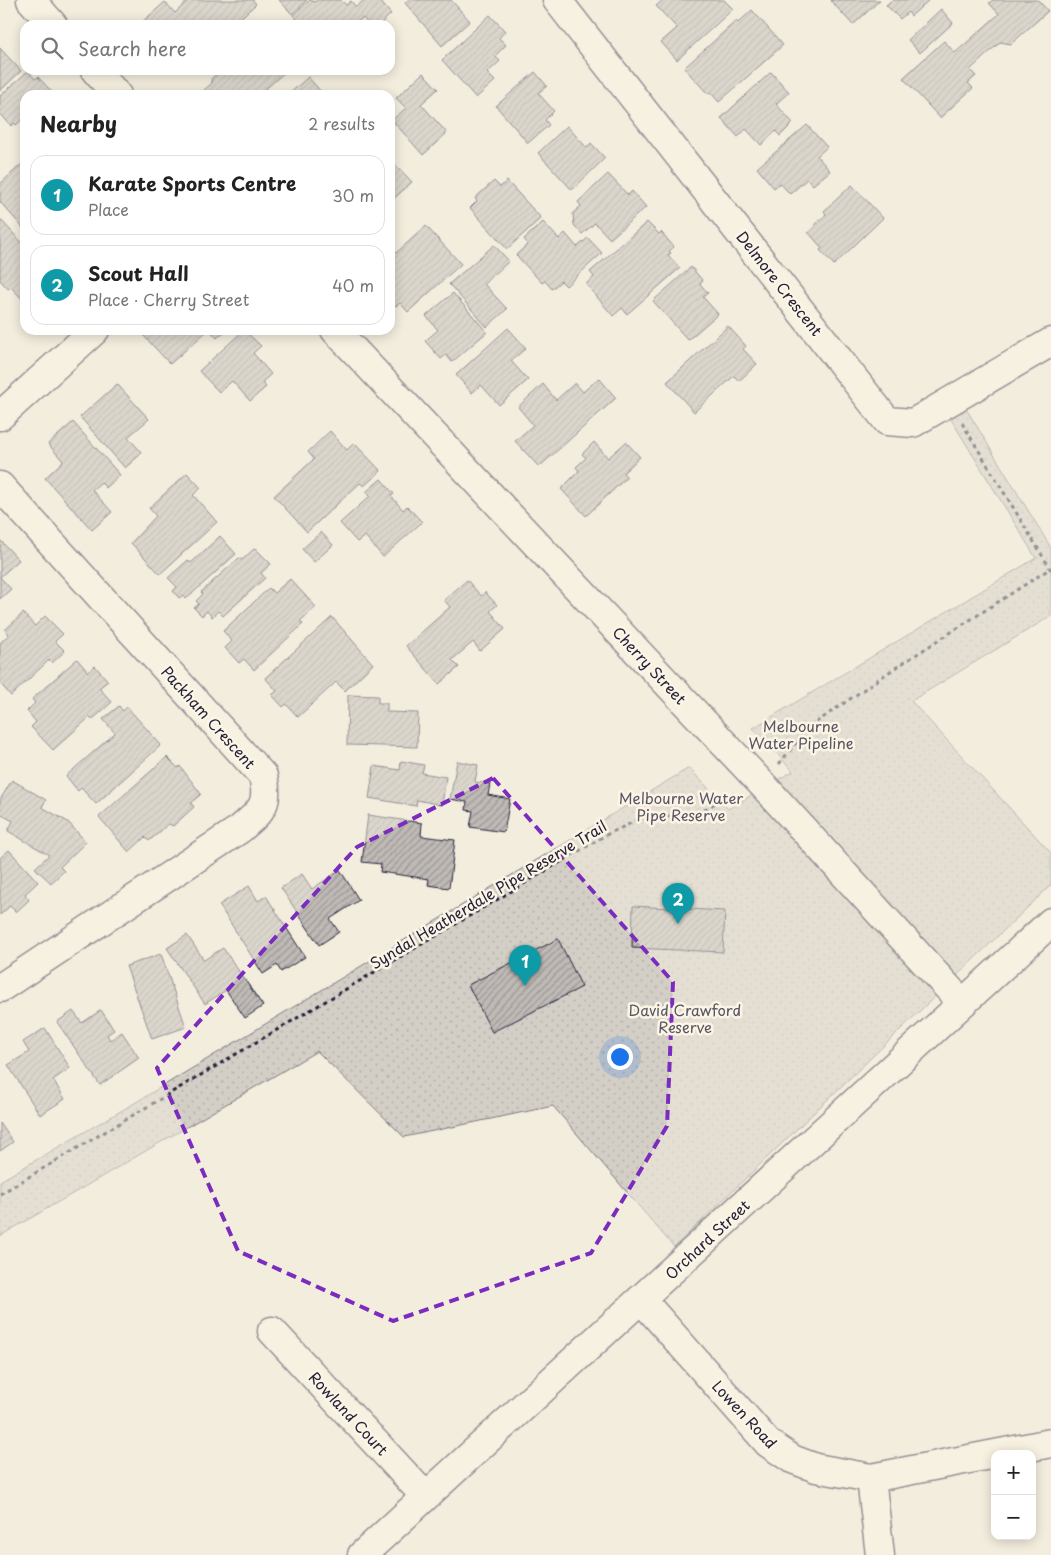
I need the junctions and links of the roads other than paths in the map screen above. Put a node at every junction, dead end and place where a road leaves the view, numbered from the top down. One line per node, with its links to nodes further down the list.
1 (30, 0): 3 (street)
2 (557, 0): 8 (street, Delmore Crescent)
3 (48, 20)
4 (99, 75): 5 (street)
5 (112, 90)
6 (89, 335): 9 (street)
7 (340, 335): 13 (street, Cherry Street)
8 (1051, 342)
9 (0, 416)
10 (0, 486): 12 (street, Packham Crescent)
11 (1051, 922): 13 (street, Orchard Street)
12 (0, 988)
13 (962, 1003): 14 (street, Orchard Street)
14 (642, 1300): 19 (street, Lowen Road); 20 (street, Orchard Street)
15 (272, 1331): 20 (street, Rowland Court)
16 (1051, 1443): 17 (street, Lowen Road)
17 (1015, 1450)
18 (991, 1455): 19 (street, Lowen Road)
19 (871, 1478): 22 (street)
20 (425, 1496): 21 (street, Orchard Street)
21 (362, 1555)
22 (880, 1555)

